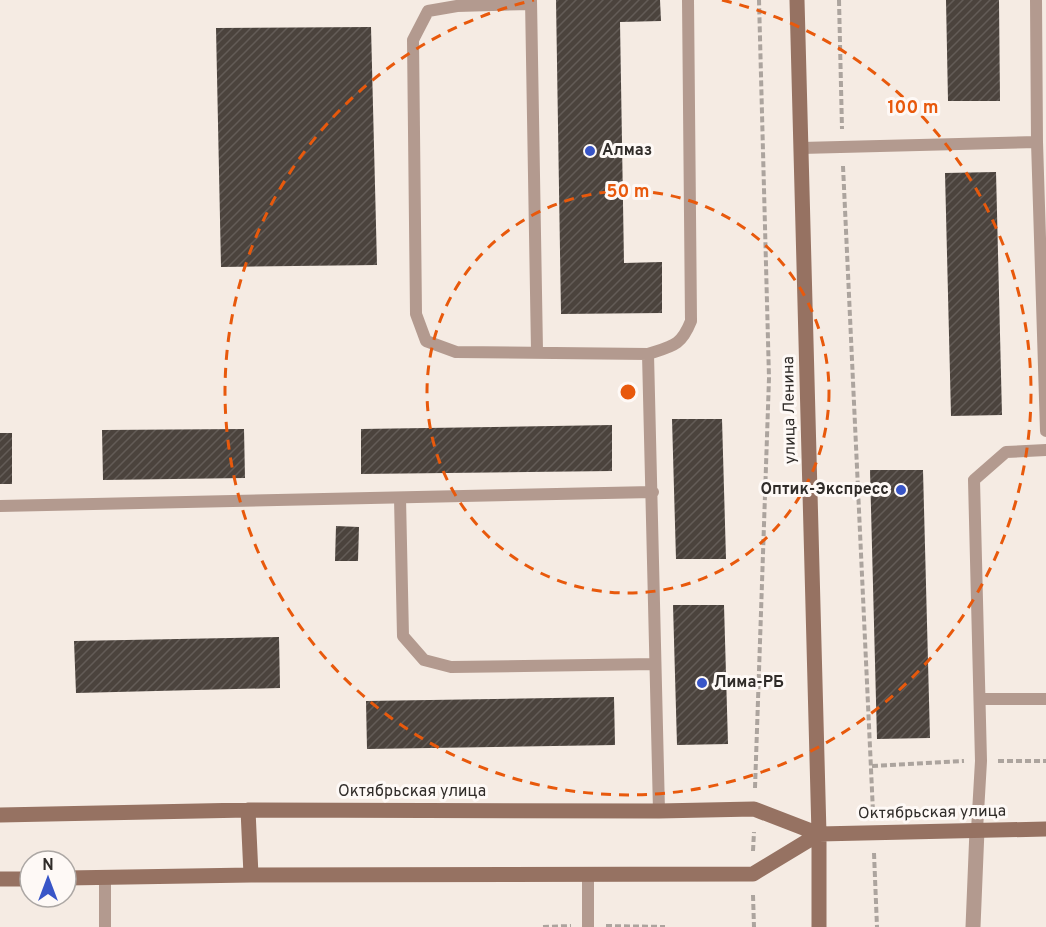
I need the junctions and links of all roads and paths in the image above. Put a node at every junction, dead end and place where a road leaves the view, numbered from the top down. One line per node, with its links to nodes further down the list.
1 (688, 0): 11 (lane)
2 (759, 0): 23 (path)
3 (797, 0): 8 (street, улица Ленина)
4 (839, 0): 9 (path)
5 (1036, 0): 7 (lane)
6 (531, 2): 10 (lane); 10 (lane)
7 (1037, 142): 9 (lane); 12 (lane)
8 (801, 148): 9 (lane); 30 (street, улица Ленина)
9 (843, 148): 22 (path)
10 (537, 351): 11 (lane)
11 (648, 354): 14 (lane)
12 (1046, 431)
13 (1046, 450): 18 (lane)
14 (653, 492): 15 (lane); 17 (lane)
15 (400, 498): 16 (lane); 17 (lane)
16 (0, 506)
17 (655, 664): 25 (lane)
18 (980, 699): 19 (lane); 20 (lane)
19 (1046, 699)
20 (981, 761): 21 (path); 22 (path); 28 (lane)
21 (1046, 761)
22 (872, 766): 29 (path)
23 (754, 809): 25 (street, Октябрьская улица); 30 (street, Октябрьская улица); 32 (path)
24 (248, 810): 25 (street, Октябрьская улица); 26 (street, Октябрьская улица); 33 (street)
25 (659, 811)
26 (0, 815)
27 (1046, 829): 28 (street, Октябрьская улица)
28 (977, 830): 29 (street, Октябрьская улица); 43 (street)
29 (873, 833): 30 (street, Октябрьская улица); 42 (path)
30 (819, 834): 32 (street); 41 (street, улица Ленина)
31 (588, 874): 32 (street); 33 (street); 39 (lane)
32 (753, 874): 40 (path)
33 (251, 875): 35 (street)
34 (78, 878): 35 (street)
35 (105, 878): 38 (lane)
36 (0, 879): 37 (street)
37 (18, 879)
38 (105, 927)
39 (588, 927)
40 (754, 927)
41 (819, 927)
42 (877, 927)
43 (973, 927)

